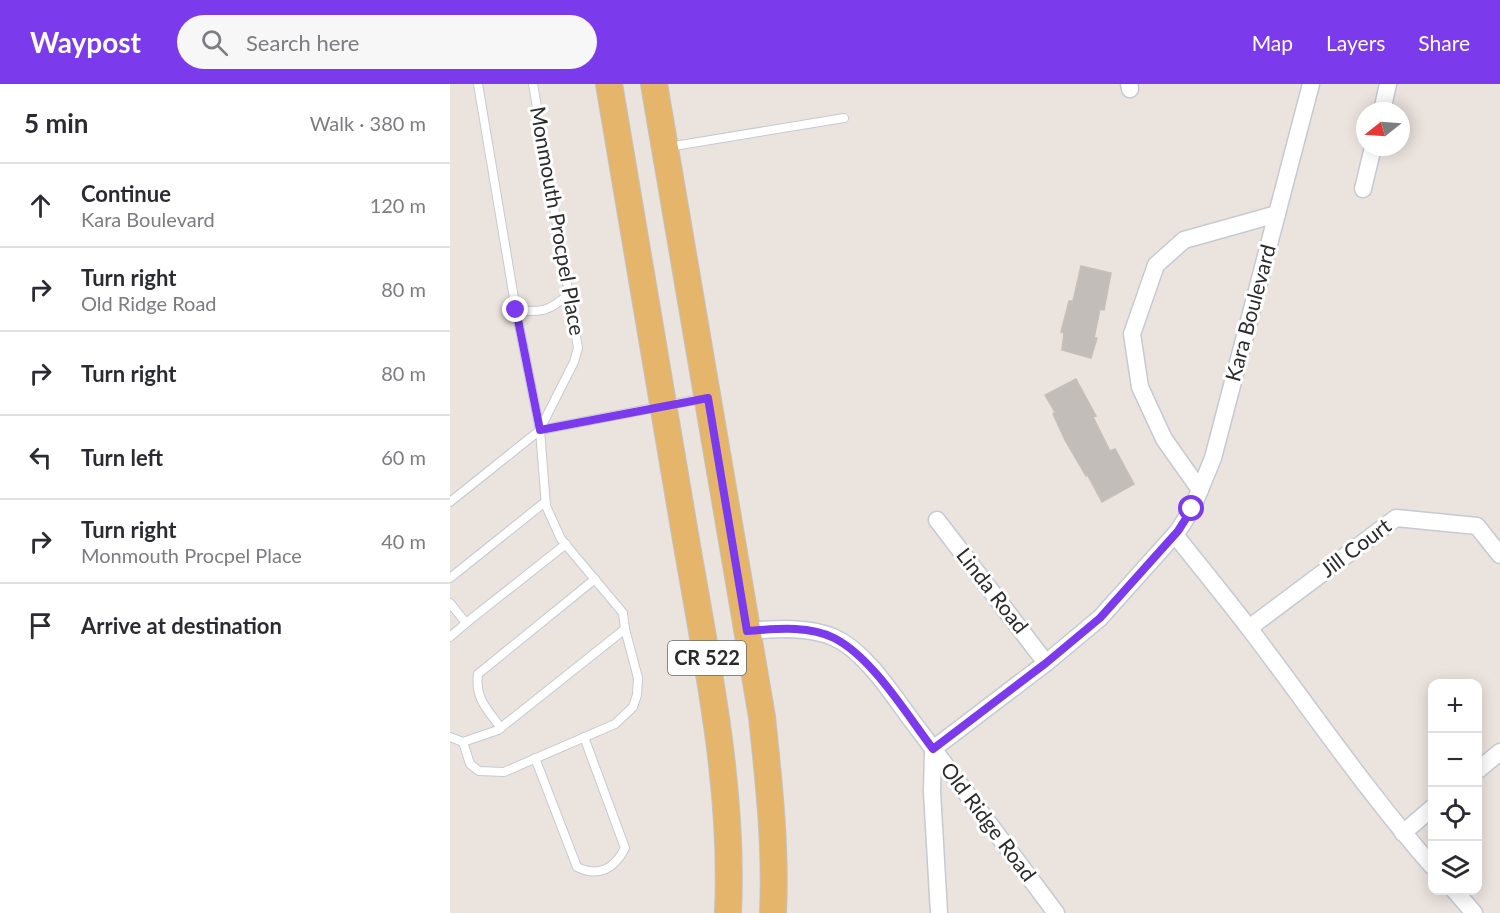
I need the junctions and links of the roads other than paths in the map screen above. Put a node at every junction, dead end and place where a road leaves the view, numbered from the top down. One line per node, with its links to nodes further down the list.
1 (478, 84): 14 (lane)
2 (533, 84): 13 (lane, Monmouth Procpel Place)
3 (609, 84): 16 (main road, CR 522)
4 (654, 84): 9 (main road, CR 522)
5 (1311, 84): 12 (street, Kara Boulevard)
6 (1388, 84): 7 (street)
7 (1384, 102)
8 (844, 118): 9 (lane)
9 (665, 147): 15 (main road, CR 522)
10 (1371, 156): 11 (street)
11 (1363, 189)
12 (1277, 214): 18 (street, Kara Boulevard); 18 (street)
13 (569, 294): 14 (lane); 17 (lane, Monmouth Procpel Place)
14 (516, 310): 17 (lane)
15 (708, 398): 16 (lane); 31 (main road, CR 522)
16 (663, 405): 17 (lane); 46 (main road, CR 522)
17 (540, 430): 19 (lane); 20 (lane)
18 (1200, 490): 22 (street, Kara Boulevard)
19 (450, 502)
20 (546, 502): 23 (lane); 25 (lane)
21 (937, 520): 33 (street, Linda Road)
22 (1175, 535): 29 (street); 33 (street, Kara Boulevard)
23 (566, 544): 26 (lane); 28 (lane)
24 (1500, 555): 29 (street, Jill Court)
25 (450, 578)
26 (595, 579): 30 (lane); 34 (lane)
27 (450, 603): 28 (lane)
28 (466, 623): 32 (lane)
29 (1249, 628): 43 (street)
30 (625, 629): 34 (lane); 36 (lane)
31 (747, 631): 38 (street, Old Ridge Road); 47 (main road, CR 522)
32 (450, 637)
33 (1046, 663): 38 (street, Kara Boulevard)
34 (501, 728): 37 (lane)
35 (450, 737): 37 (lane)
36 (584, 737): 40 (lane); 40 (lane)
37 (462, 742): 40 (lane)
38 (933, 749): 48 (street); 49 (street, Old Ridge Road)
39 (1500, 752): 41 (street)
40 (535, 759)
41 (1482, 767)
42 (1428, 811): 43 (street)
43 (1403, 833): 44 (street)
44 (1428, 861)
45 (1458, 895): 50 (street)
46 (728, 913)
47 (773, 913)
48 (939, 913)
49 (1056, 913)
50 (1474, 913)

